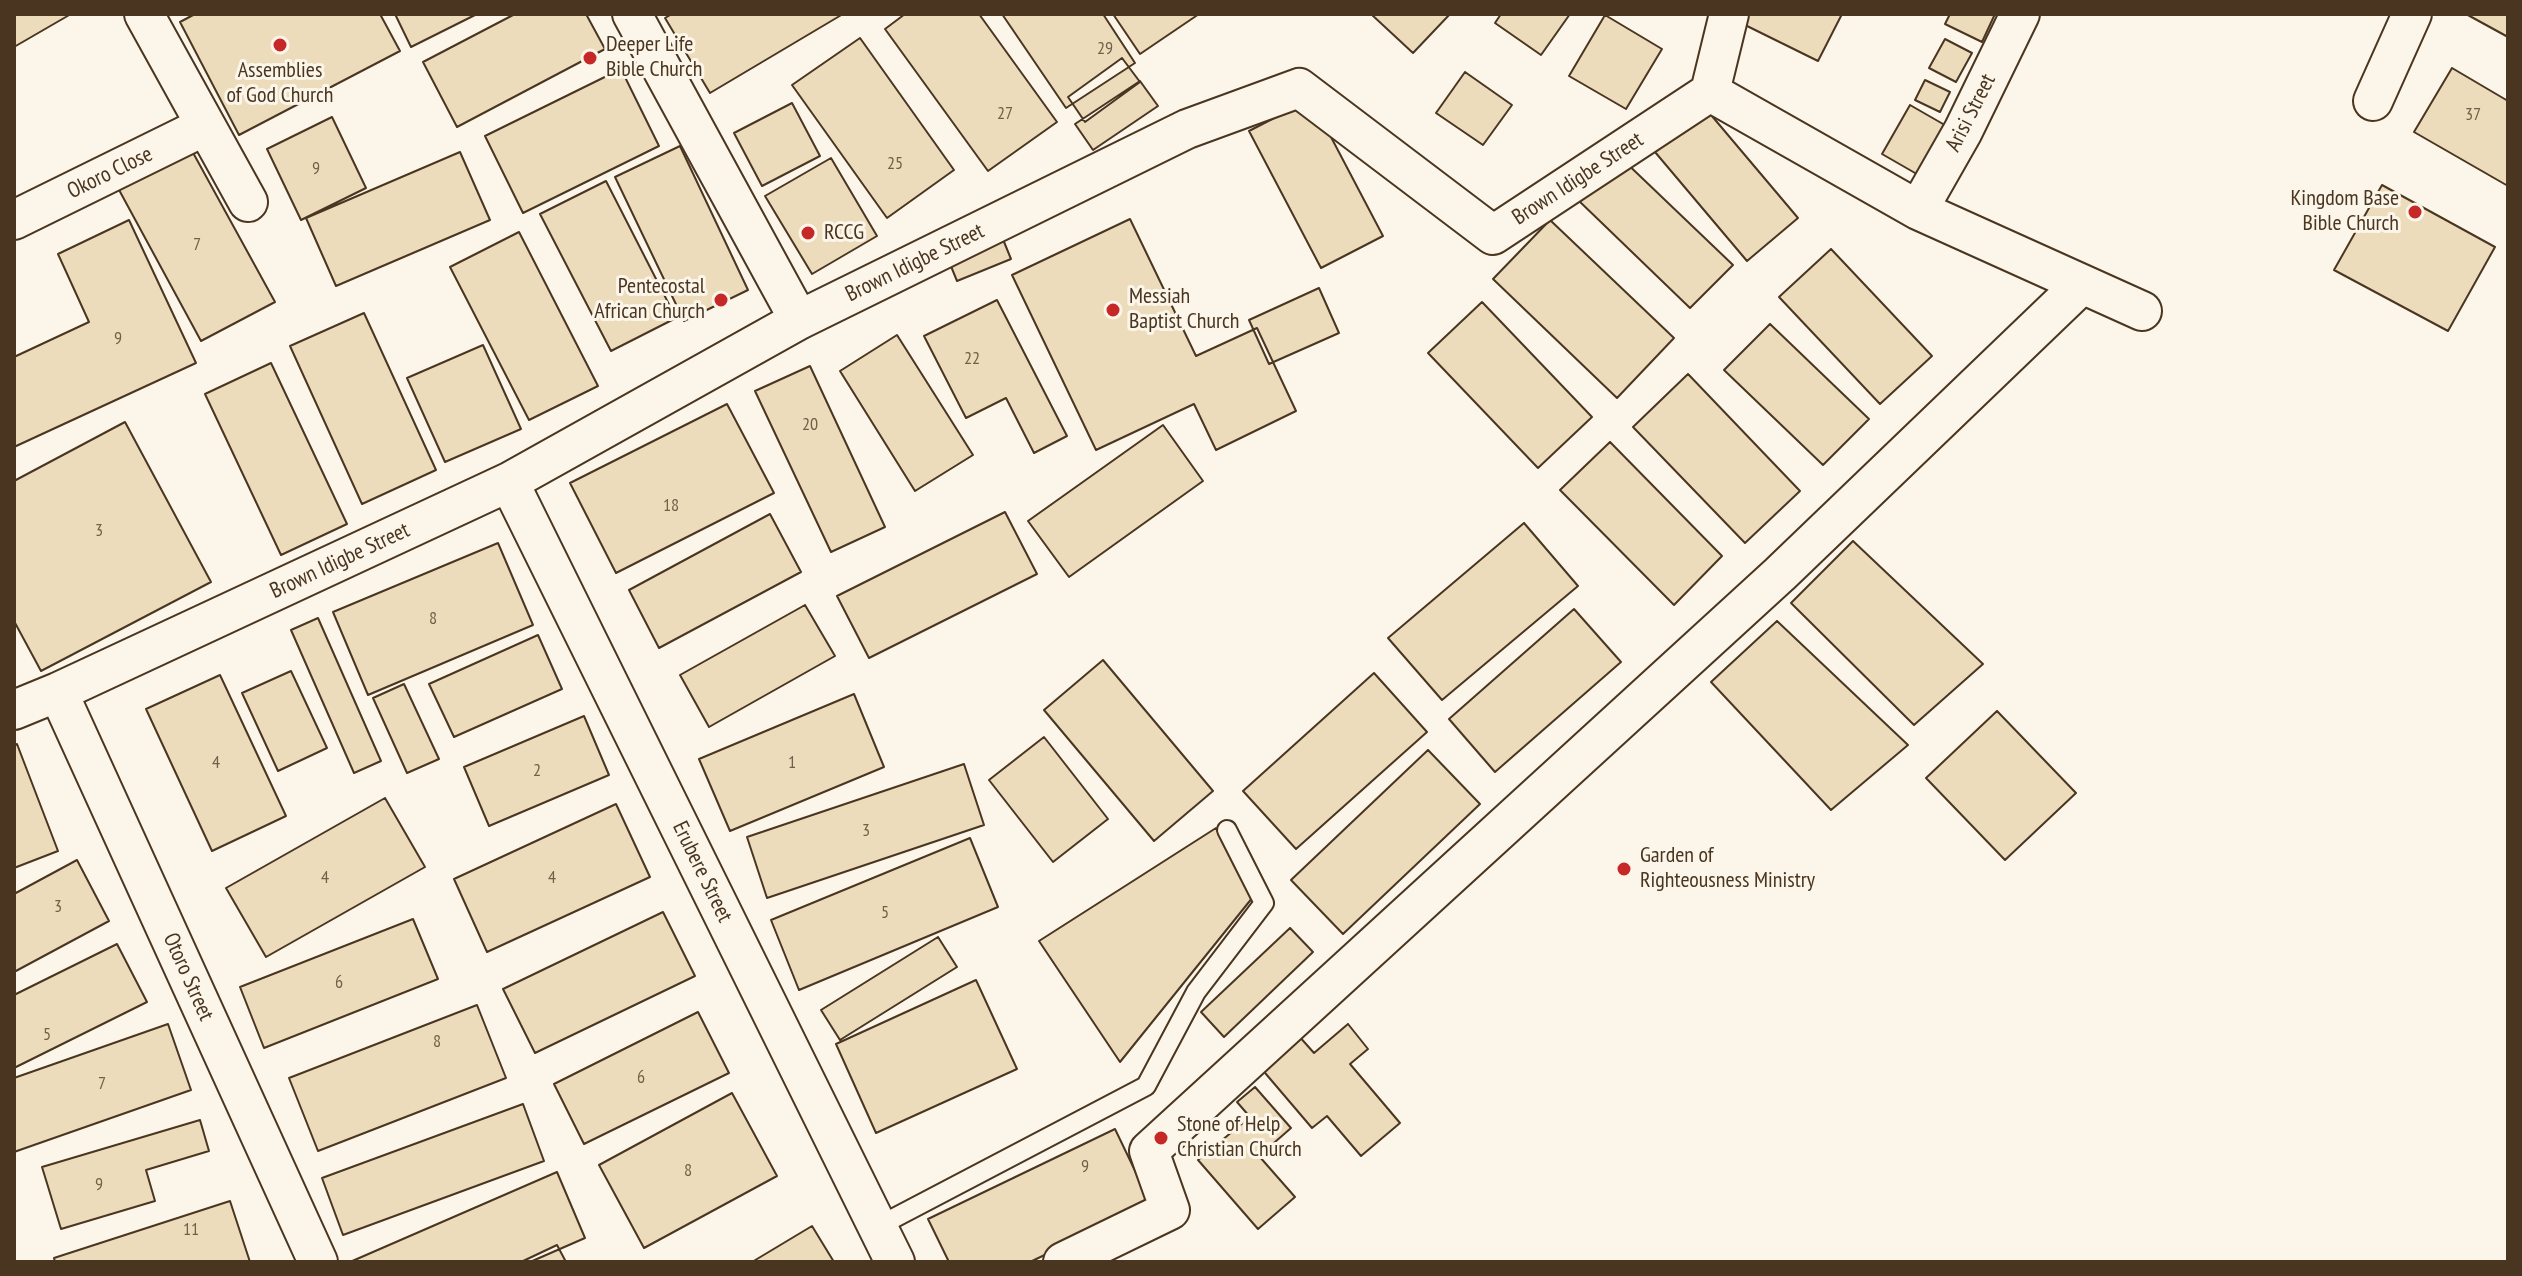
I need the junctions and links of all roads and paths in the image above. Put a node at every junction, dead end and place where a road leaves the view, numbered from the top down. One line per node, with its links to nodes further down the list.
1 (144, 14): 8 (street)
2 (632, 14): 14 (street)
3 (1729, 14): 6 (street)
4 (2020, 14): 10 (street, Arisi Street)
5 (2412, 14): 7 (street)
6 (1710, 92): 10 (street); 14 (street, Brown Idigbe Street)
7 (2373, 101)
8 (205, 126): 9 (street); 11 (street, Okoro Close)
9 (248, 202)
10 (1918, 210): 12 (street)
11 (14, 220)
12 (2081, 285): 13 (street); 22 (street)
13 (2142, 311)
14 (799, 320): 15 (street, Brown Idigbe Street)
15 (509, 482): 16 (street, Brown Idigbe Street); 19 (street, Erubere Street)
16 (58, 692): 17 (street, Brown Idigbe Street); 20 (street, Otoro Street)
17 (14, 710)
18 (1227, 830): 19 (lane)
19 (877, 1227): 21 (street, Erubere Street)
20 (318, 1262)
21 (895, 1262)
22 (1063, 1262)

